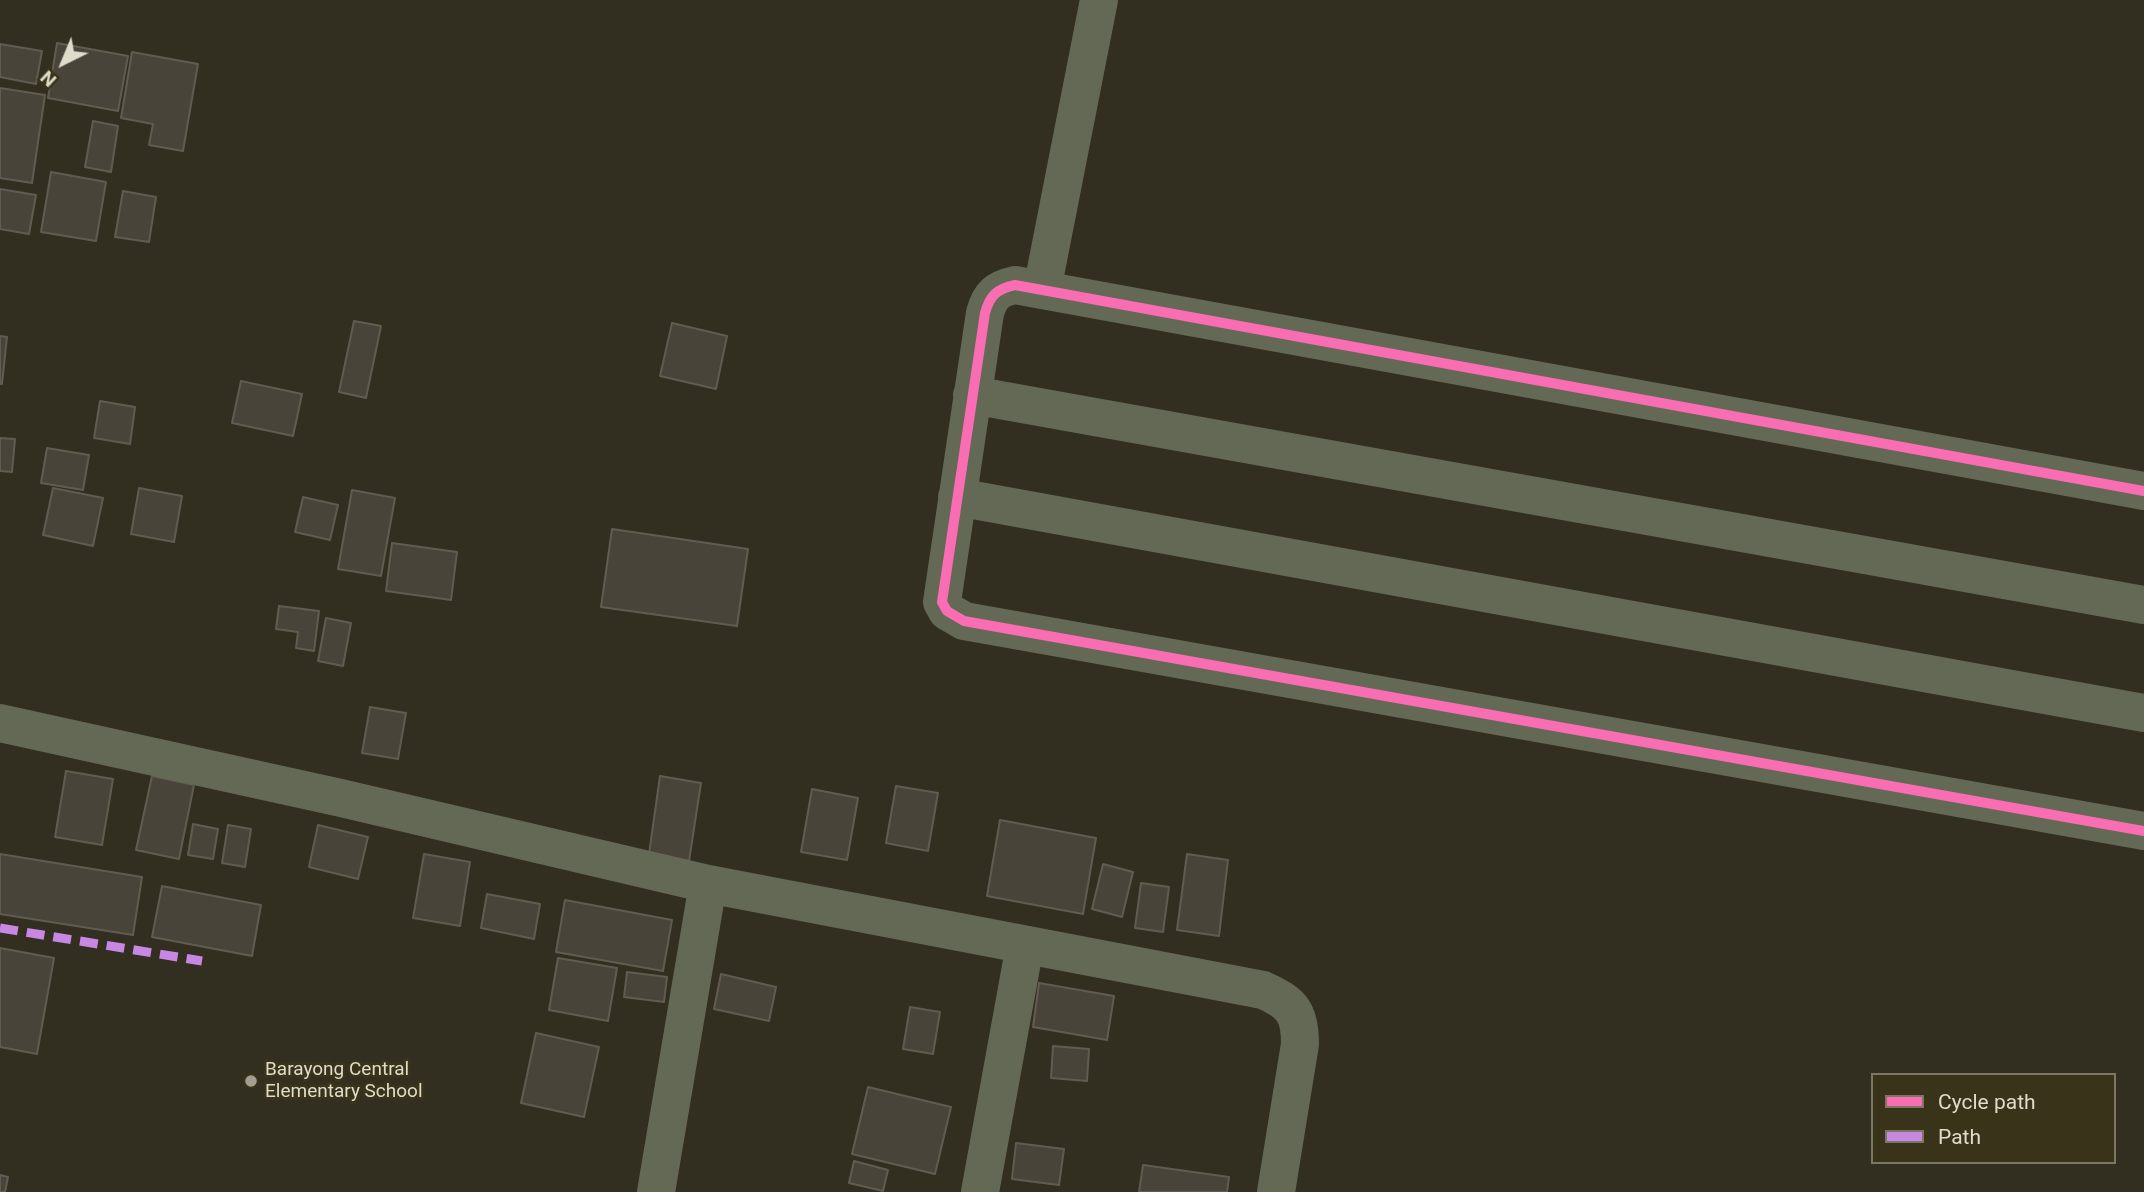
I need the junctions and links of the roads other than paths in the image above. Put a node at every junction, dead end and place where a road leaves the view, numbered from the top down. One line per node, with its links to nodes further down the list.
1 (1099, 0): 2 (street)
2 (1042, 290): 3 (street); 4 (street)
3 (972, 396): 5 (street); 6 (street)
4 (2144, 491)
5 (957, 497): 7 (street); 9 (street)
6 (2144, 605)
7 (2144, 713)
8 (0, 723): 10 (street)
9 (2144, 831)
10 (708, 884): 11 (street); 12 (street)
11 (1025, 945): 13 (street); 14 (street)
12 (656, 1192)
13 (980, 1192)
14 (1276, 1192)

